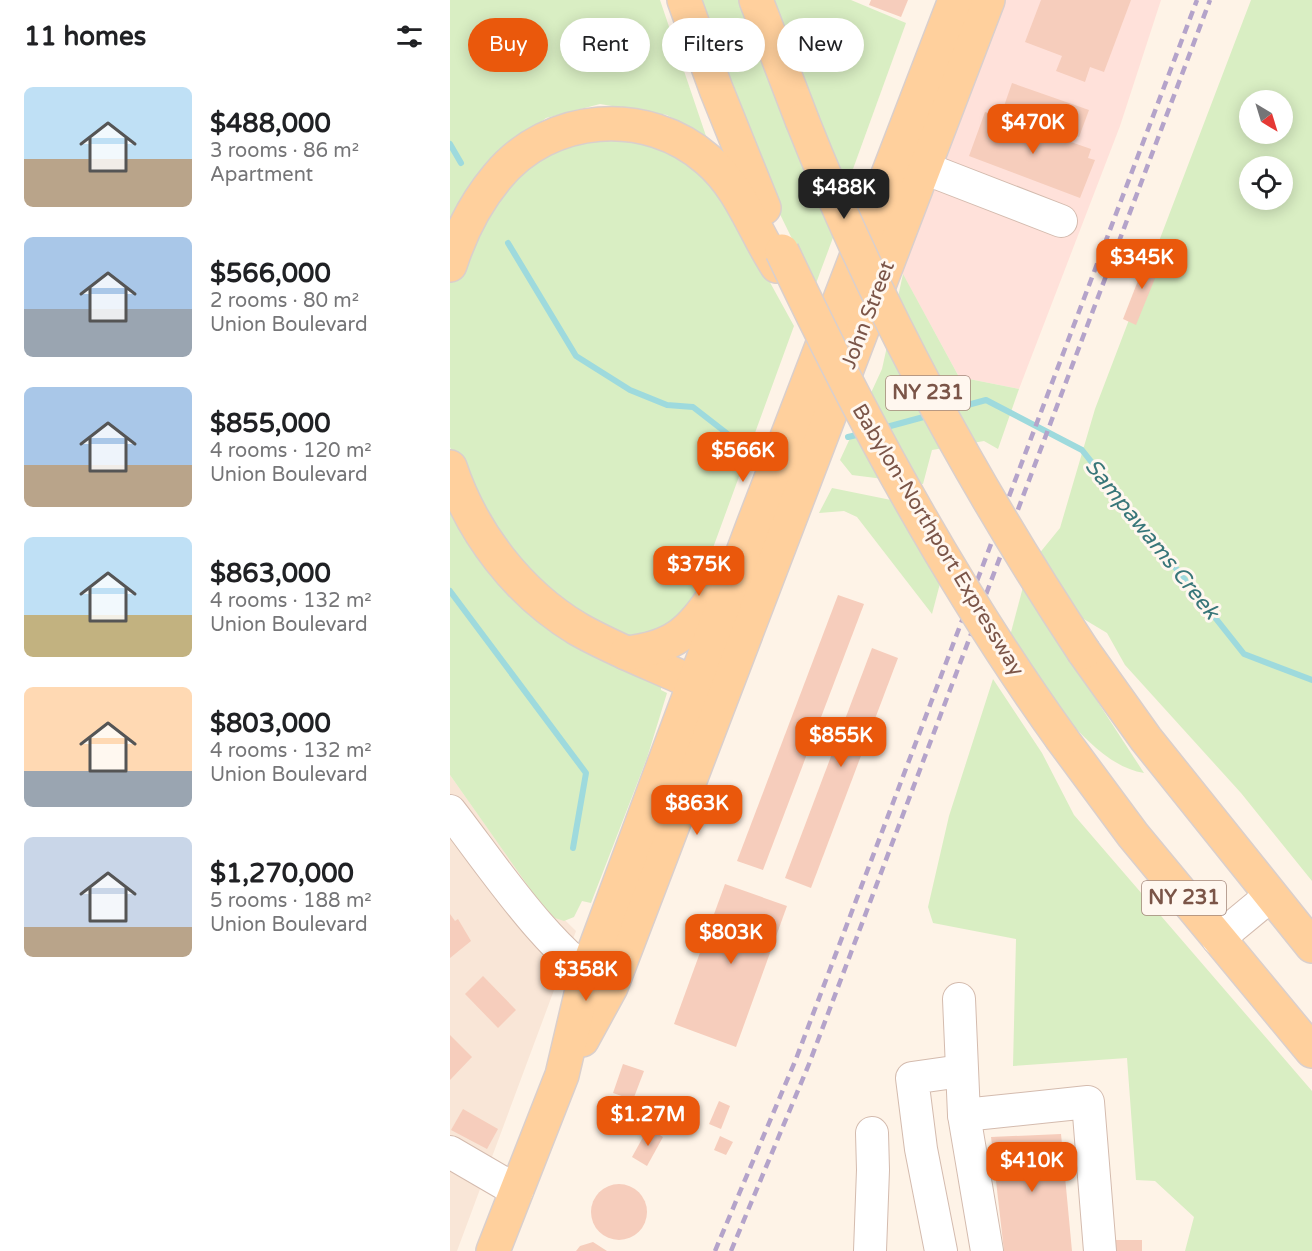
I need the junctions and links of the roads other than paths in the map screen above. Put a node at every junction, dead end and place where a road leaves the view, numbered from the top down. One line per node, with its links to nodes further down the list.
1 (684, 0): 7 (main road, Babylon-Northport Expressway / NY 231)
2 (756, 0): 15 (main road, NY 231, bridge)
3 (955, 0): 10 (main road, John Street)
4 (988, 0): 5 (main road, John Street)
5 (924, 168): 6 (street); 13 (main road, John Street)
6 (1061, 221)
7 (779, 258): 8 (main road); 16 (main road, Babylon-Northport Expressway / NY 231, bridge)
8 (450, 265)
9 (450, 467): 11 (main road)
10 (752, 528): 11 (main road); 12 (main road)
11 (626, 653): 12 (main road)
12 (694, 683): 13 (main road); 18 (main road)
13 (693, 776): 18 (main road)
14 (450, 811): 18 (street)
15 (1270, 896): 16 (street); 17 (main road, NY 231)
16 (1218, 939): 20 (main road, Babylon-Northport Expressway / NY 231)
17 (1312, 946)
18 (599, 980): 25 (main road)
19 (959, 999): 21 (street)
20 (1312, 1051)
21 (961, 1071): 22 (street); 23 (street)
22 (916, 1113): 27 (street); 28 (street)
23 (964, 1115): 29 (street); 30 (street)
24 (450, 1152): 25 (street)
25 (518, 1191): 26 (main road)
26 (493, 1251)
27 (870, 1251)
28 (941, 1251)
29 (987, 1251)
30 (1101, 1251)

